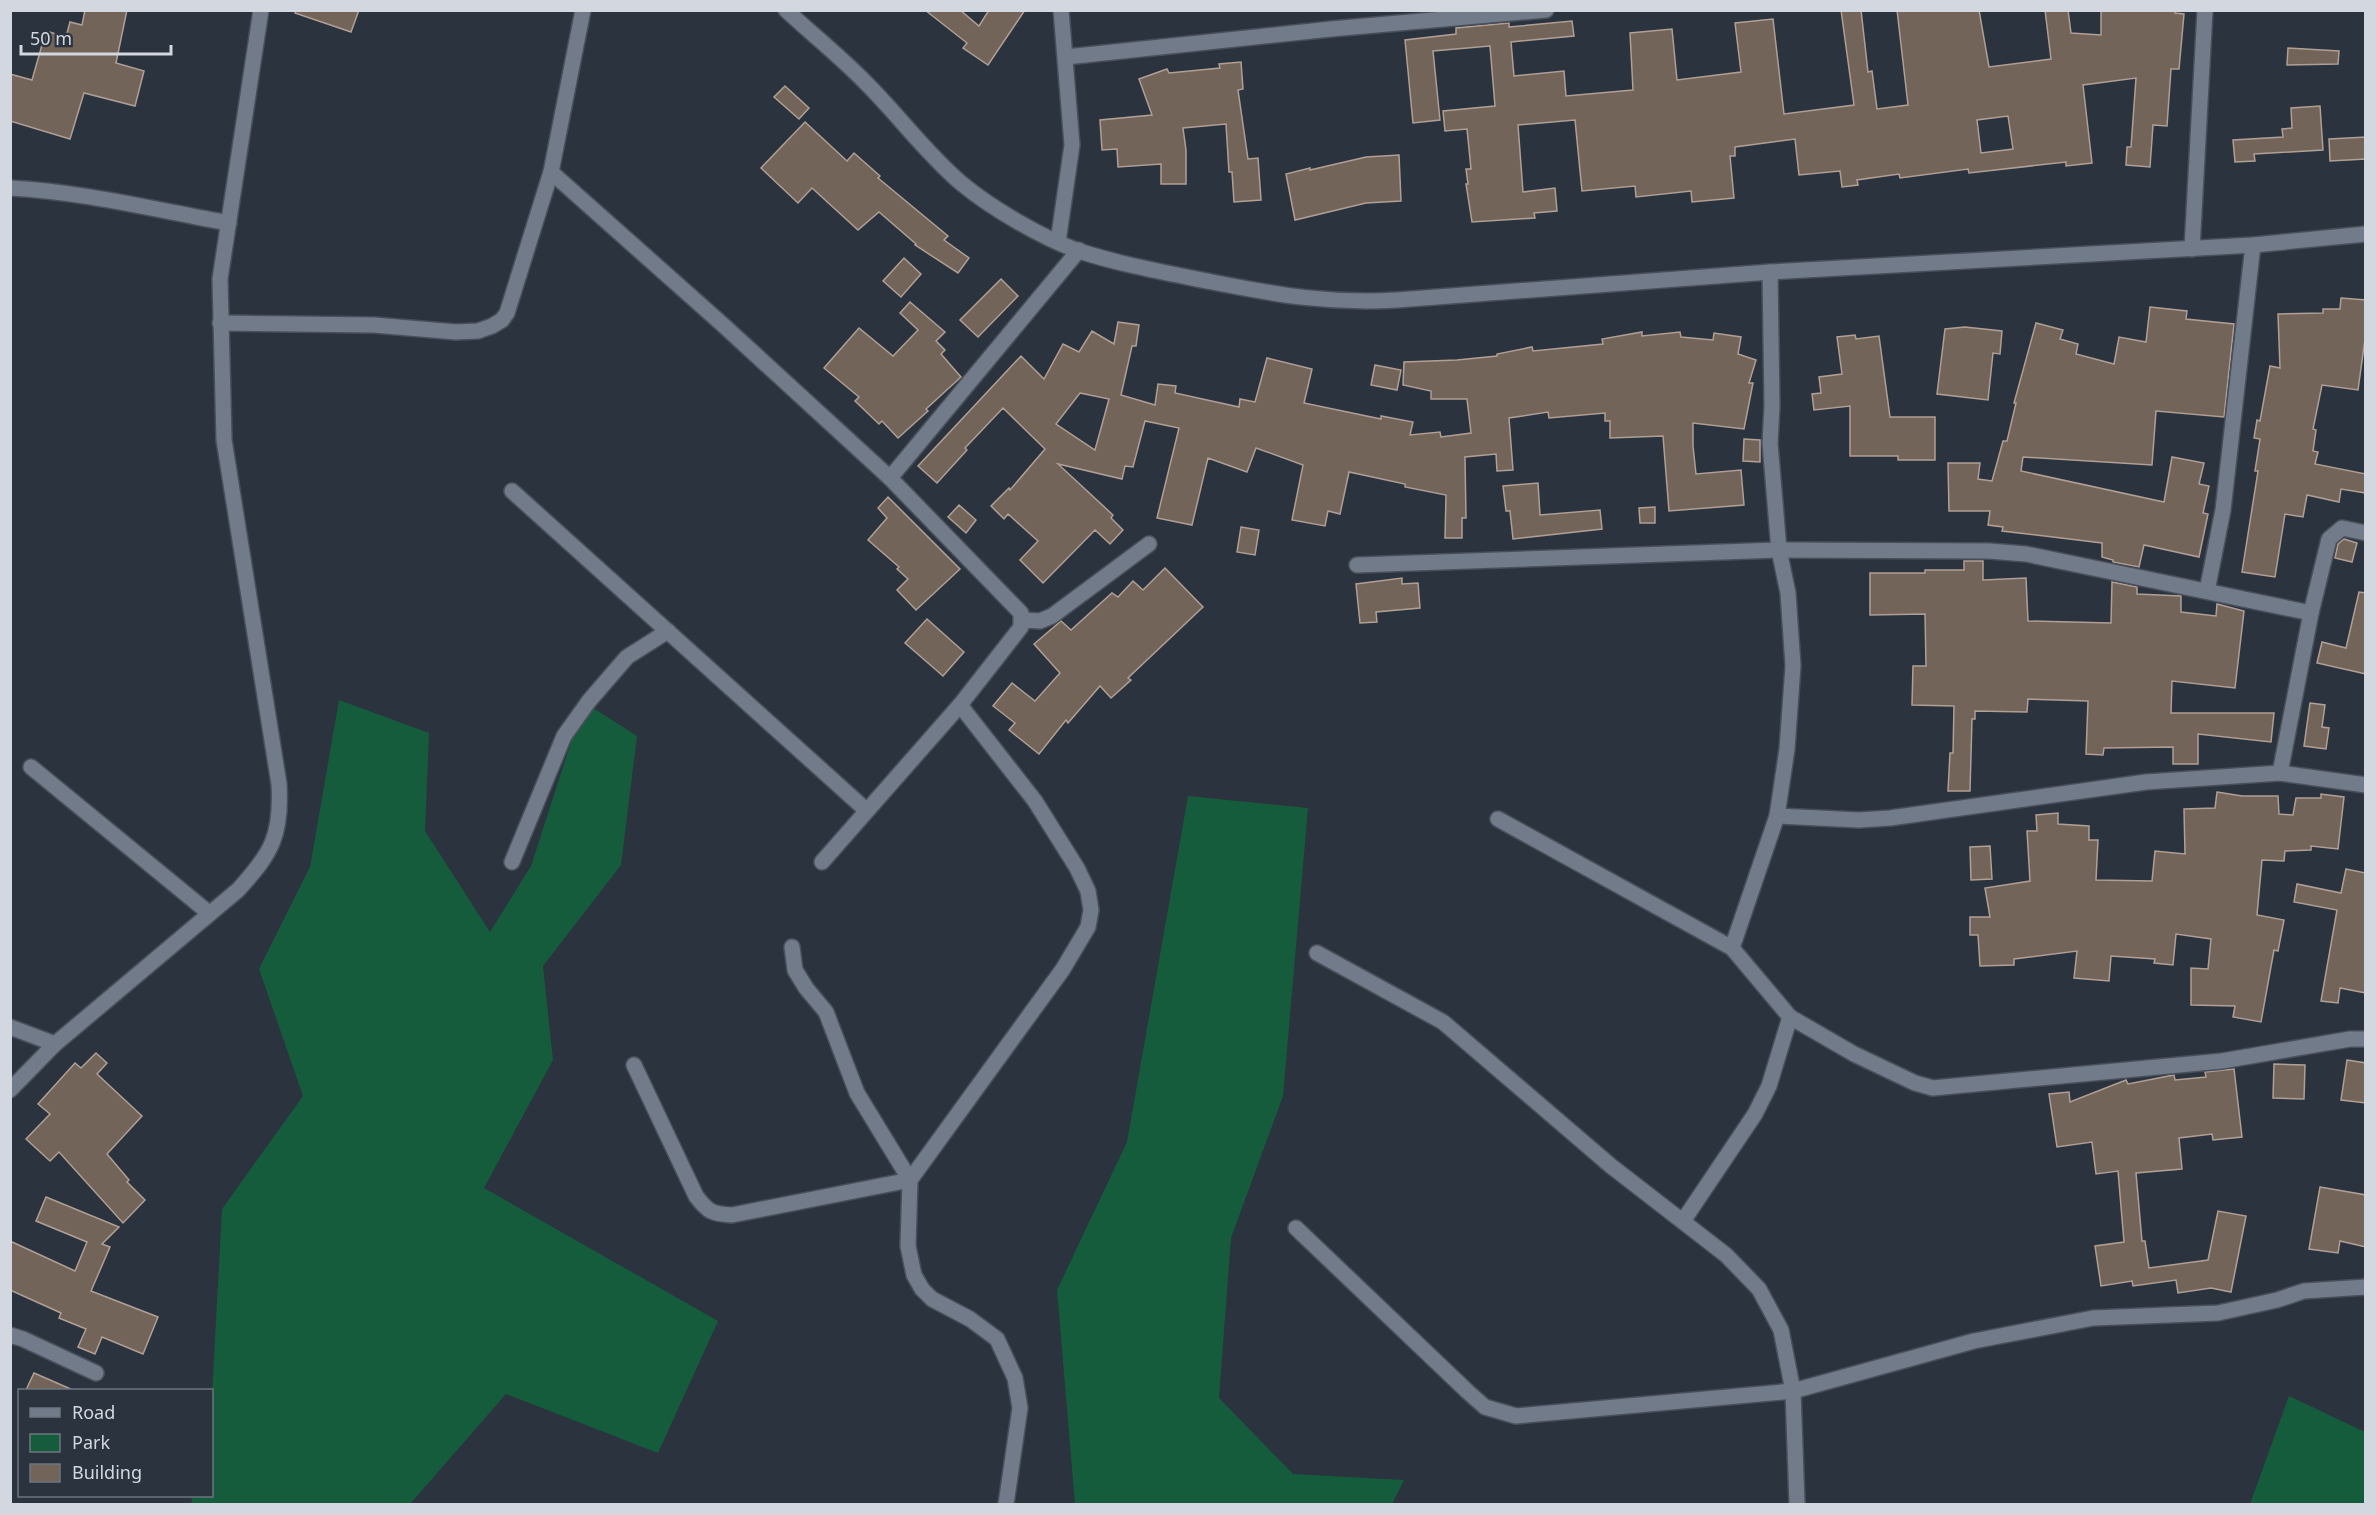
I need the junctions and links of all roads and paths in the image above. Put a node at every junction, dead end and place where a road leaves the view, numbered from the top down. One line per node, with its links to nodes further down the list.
1 (261, 10): 10 (street)
2 (583, 10): 8 (street)
3 (786, 10): 12 (street)
4 (1061, 10): 7 (street)
5 (1546, 10): 7 (street)
6 (2205, 10): 14 (street)
7 (1066, 57): 12 (street)
8 (551, 172): 17 (street); 18 (street)
9 (10, 188): 10 (street)
10 (229, 223): 17 (street)
11 (2366, 234): 13 (street)
12 (1058, 242): 15 (street)
13 (2253, 245): 14 (street); 24 (street)
14 (2192, 249): 16 (street)
15 (1079, 250): 16 (street); 18 (street)
16 (1770, 272): 22 (street)
17 (219, 323): 37 (street)
18 (890, 478): 26 (street)
19 (512, 491): 27 (street)
20 (2366, 533): 25 (street)
21 (1149, 544): 26 (street)
22 (1779, 550): 23 (street); 24 (street); 33 (street)
23 (1358, 564)
24 (2206, 591): 25 (street)
25 (2311, 613): 30 (street)
26 (1023, 620): 28 (street)
27 (668, 631): 32 (street); 35 (street)
28 (960, 705): 32 (street); 47 (street)
29 (31, 767): 37 (street)
30 (2280, 773): 31 (street); 33 (street)
31 (2366, 785)
32 (866, 810): 36 (street)
33 (1777, 816): 39 (street)
34 (1498, 819): 39 (street)
35 (512, 862)
36 (822, 862)
37 (209, 913): 44 (street)
38 (792, 947): 47 (street)
39 (1732, 948): 41 (street)
40 (1317, 953): 48 (street)
41 (1790, 1017): 43 (street); 48 (street)
42 (10, 1027): 44 (street)
43 (2366, 1039)
44 (55, 1044): 46 (street)
45 (634, 1065): 47 (street)
46 (10, 1090)
47 (910, 1180): 54 (street)
48 (1683, 1221): 53 (street)
49 (1296, 1228): 53 (street)
50 (2366, 1287): 53 (street)
51 (10, 1335): 52 (street)
52 (96, 1373)
53 (1793, 1391): 55 (street)
54 (1006, 1504)
55 (1797, 1504)

